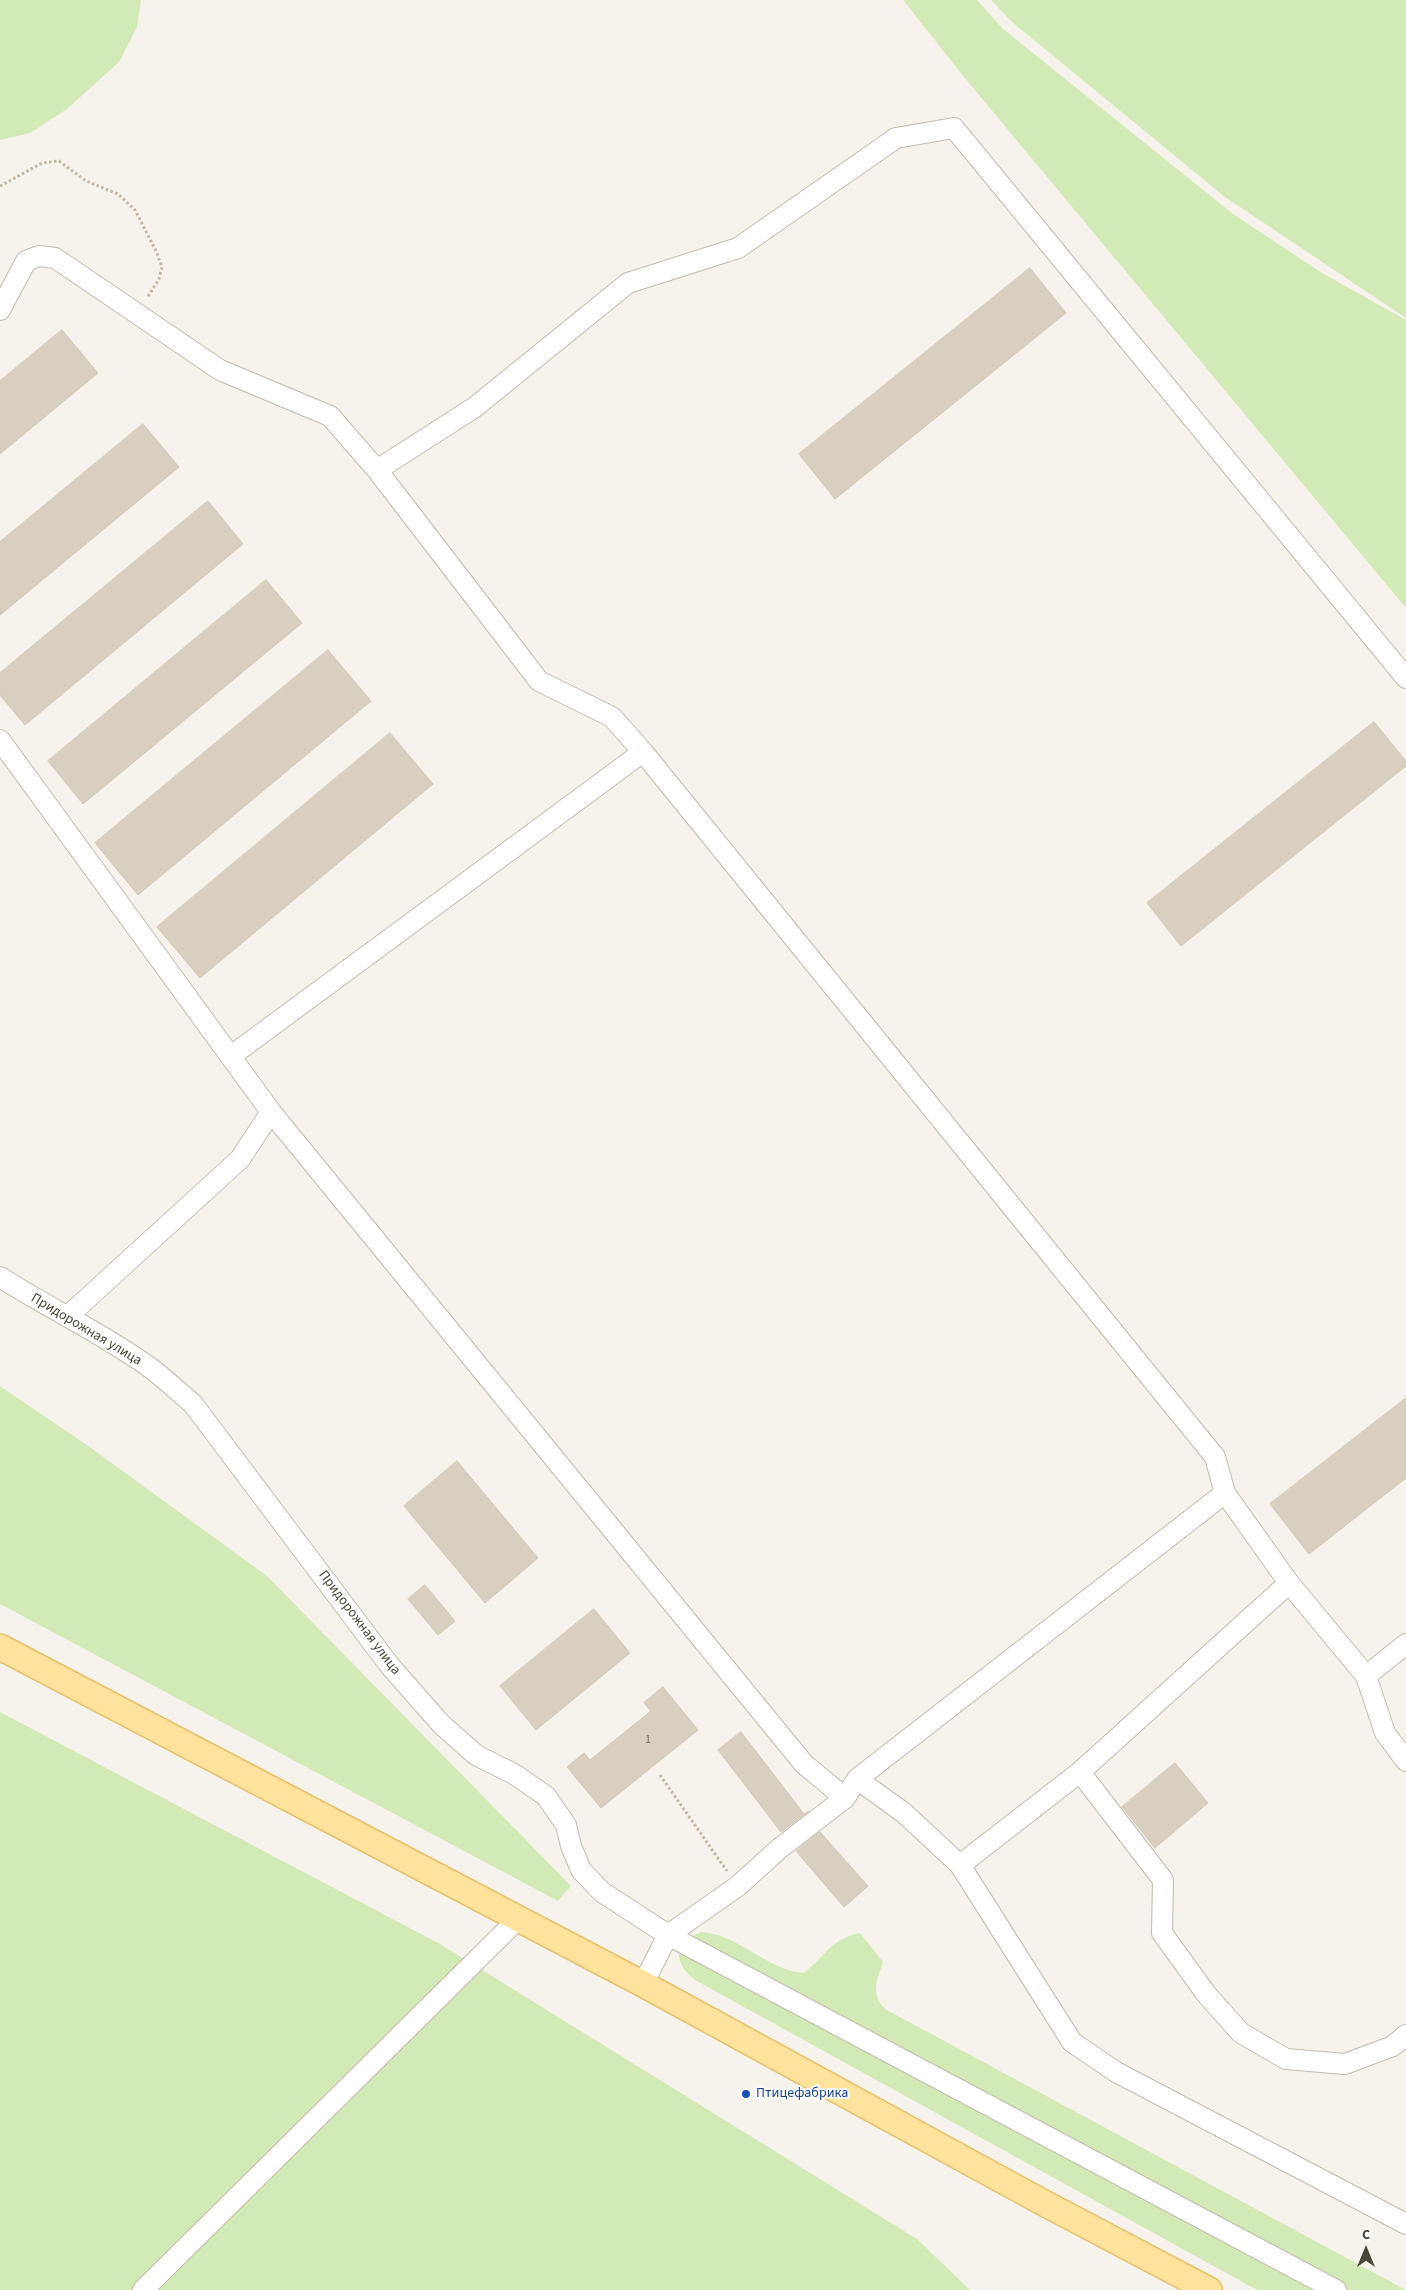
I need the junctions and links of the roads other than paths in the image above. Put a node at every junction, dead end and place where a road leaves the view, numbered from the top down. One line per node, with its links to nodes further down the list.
1 (0, 310): 2 (street)
2 (377, 470): 3 (street); 5 (street)
3 (1406, 678)
4 (0, 740): 6 (street)
5 (642, 752): 6 (street); 10 (street)
6 (230, 1056): 7 (street)
7 (271, 1112): 9 (street); 18 (street)
8 (0, 1277): 9 (street, Придорожная улица)
9 (68, 1316): 21 (street, Придорожная улица)
10 (1225, 1493): 11 (street); 17 (street)
11 (1289, 1583): 14 (street); 16 (street)
12 (1406, 1644): 14 (street)
13 (0, 1647): 20 (main road)
14 (1366, 1676): 15 (street)
15 (1406, 1761)
16 (1080, 1772): 19 (street); 23 (street)
17 (857, 1779): 18 (street); 19 (street)
18 (845, 1798): 21 (street)
19 (960, 1865): 24 (street)
20 (519, 1918): 22 (main road); 25 (street)
21 (668, 1935): 22 (street); 27 (street, Придорожная улица)
22 (643, 1984): 26 (main road)
23 (1406, 2035)
24 (1406, 2224)
25 (143, 2290)
26 (1209, 2290)
27 (1336, 2290)

